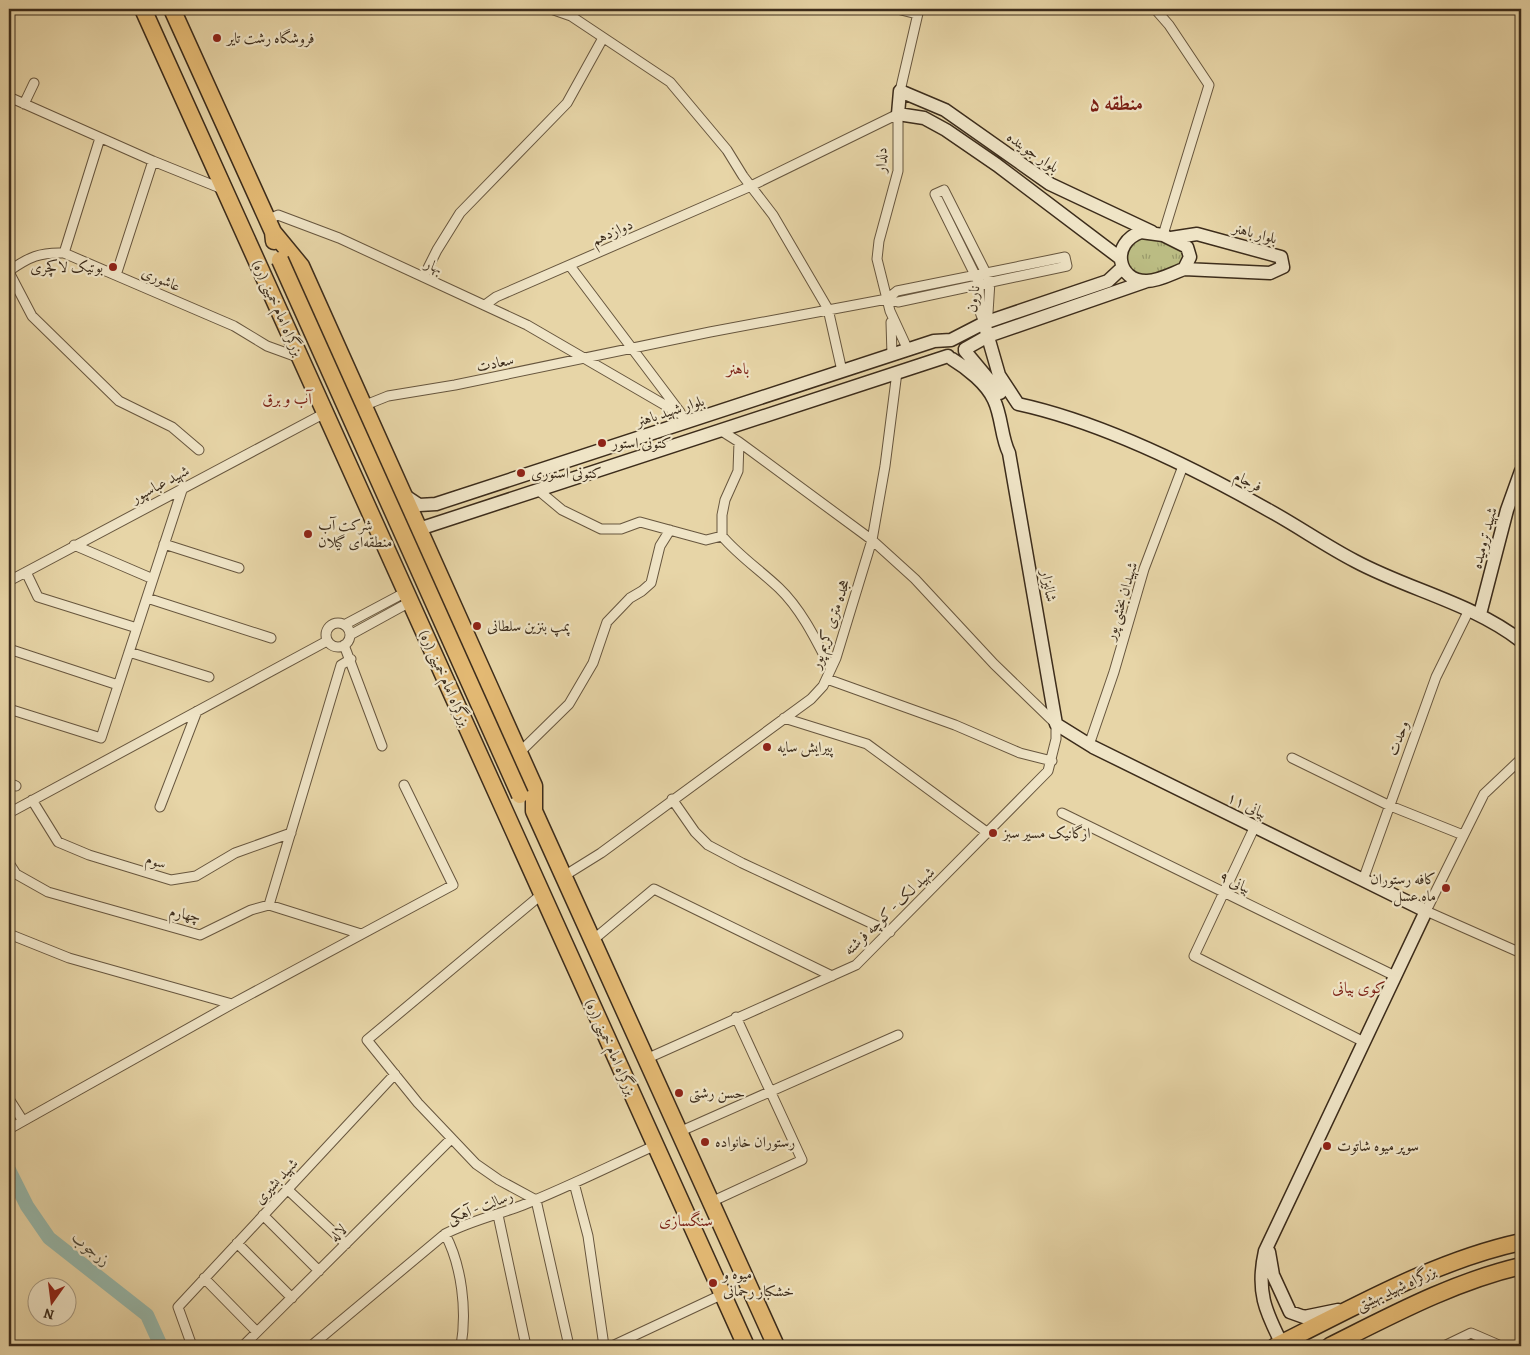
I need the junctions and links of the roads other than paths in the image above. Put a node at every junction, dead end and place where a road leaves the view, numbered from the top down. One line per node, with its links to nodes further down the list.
1 (143, 9): 16 (highway, بزرگراه امام خمینی (ره))
2 (172, 9): 17 (highway, بزرگراه امام خمینی (ره))
3 (551, 9): 7 (street)
4 (897, 9): 6 (street)
5 (1155, 9): 18 (street)
6 (918, 11): 9 (street, دلدار)
7 (602, 38): 15 (street); 25 (street)
8 (34, 83): 11 (street)
9 (900, 91): 12 (street, دلدار); 18 (street, بلوار جوینده)
10 (9, 97): 11 (street)
11 (24, 104): 13 (street)
12 (898, 114): 15 (street, دوازدهم); 20 (street); 29 (street, دلدار)
13 (100, 138): 14 (street); 19 (street)
14 (153, 162): 16 (street); 24 (street)
15 (751, 186): 21 (street, دوازدهم); 31 (street)
16 (225, 190): 40 (highway, بزرگراه امام خمینی (ره))
17 (270, 226): 25 (street, بهار); 45 (highway, بزرگراه امام خمینی (ره)); 106 (highway, بزرگراه امام خمینی (ره), bridge)
18 (1162, 235): 20 (street); 22 (street); 22 (street, بلوار باهنر)
19 (64, 253): 23 (street, عاشوری); 24 (street, عاشوری)
20 (1122, 263): 28 (street); 33 (street)
21 (570, 266): 30 (street, دوازدهم); 36 (street)
22 (1184, 269): 28 (street)
23 (9, 272): 53 (street)
24 (116, 275): 40 (street, عاشوری)
25 (424, 276): 30 (street, بهار)
26 (988, 276): 26 (street); 27 (street, سعادت); 27 (street, نارون); 33 (street, نارون)
27 (977, 279): 29 (street, سعادت); 33 (street, نارون)
28 (1147, 281): 34 (street)
29 (887, 299): 31 (street, سعادت); 32 (street, دلدار)
30 (485, 305): 42 (street, بهار)
31 (828, 309): 36 (street, سعادت); 43 (street)
32 (890, 312): 37 (street); 39 (street)
33 (984, 323): 34 (street); 35 (street)
34 (988, 336): 38 (street); 46 (street)
35 (951, 340): 37 (street, بلوار شهید باهنر); 38 (street); 41 (street)
36 (634, 348): 42 (street, سعادت); 48 (street)
37 (908, 350): 39 (street, بلوار شهید باهنر)
38 (965, 350): 41 (street); 46 (street, شالیزار)
39 (892, 355): 43 (street, بلوار شهید باهنر)
40 (300, 358): 47 (highway, بزرگراه امام خمینی (ره))
41 (950, 358): 44 (street); 46 (street, شالیزار)
42 (584, 359): 45 (street, سعادت); 48 (street, بهار)
43 (842, 371): 48 (street, بلوار شهید باهنر)
44 (897, 372): 50 (street); 66 (street, هجده متری کریم پور)
45 (363, 406): 49 (highway, بزرگراه امام خمینی (ره))
46 (1006, 406): 55 (street, فرجام); 94 (street, شالیزار)
47 (326, 413): 51 (highway, بزرگراه امام خمینی (ره)); 59 (street, شهید عباسپور)
48 (684, 418): 54 (street, بلوار شهید باهنر)
49 (371, 423): 51 (highway); 61 (highway, بزرگراه امام خمینی (ره))
50 (720, 430): 52 (street); 58 (street)
51 (336, 438): 62 (highway, بزرگراه امام خمینی (ره))
52 (739, 442): 65 (street); 66 (street)
53 (199, 450)
54 (584, 456): 57 (street, بلوار شهید باهنر); 58 (street)
55 (1183, 466): 76 (street, فرجام); 95 (street, شهیدان بخشی پور)
56 (1521, 471): 76 (street, شهید ترومیده)
57 (533, 473): 60 (street); 61 (street, بلوار شهید باهنر)
58 (590, 473): 60 (street)
59 (183, 487): 67 (street); 68 (street, شهید عباسپور)
60 (538, 490): 63 (street); 64 (street)
61 (402, 492): 63 (highway, بزرگراه امام خمینی (ره))
62 (374, 520): 63 (highway); 69 (highway, بزرگراه امام خمینی (ره))
63 (419, 530): 69 (highway); 97 (highway, بزرگراه امام خمینی (ره))
64 (670, 530): 65 (street); 97 (street)
65 (722, 536): 87 (street)
66 (872, 540): 87 (street, هجده متری کریم پور); 94 (street)
67 (164, 544): 70 (street); 72 (street)
68 (74, 545): 71 (street, شهید عباسپور); 72 (street)
69 (392, 560): 74 (highway, بزرگراه امام خمینی (ره))
70 (239, 568)
71 (26, 572): 73 (street, شهید عباسپور); 78 (street)
72 (153, 578): 75 (street)
73 (9, 581)
74 (408, 597): 77 (street); 79 (street); 117 (highway, بزرگراه امام خمینی (ره))
75 (146, 598): 78 (street); 80 (street)
76 (1474, 612): 82 (street, فرجام); 104 (street, وحدت)
77 (344, 624): 79 (street); 81 (street)
78 (137, 628): 85 (street)
79 (350, 635): 83 (street)
80 (271, 638)
81 (327, 641): 83 (street); 92 (street)
82 (1521, 641)
83 (344, 645): 86 (street)
84 (9, 649): 90 (street)
85 (129, 652): 88 (street); 90 (street)
86 (351, 659): 96 (street); 110 (street)
87 (831, 669): 89 (street, هجده متری کریم پور)
88 (209, 677)
89 (827, 679): 93 (street, هجده متری کریم پور); 100 (street)
90 (118, 685): 91 (street)
91 (9, 708)
92 (197, 711): 102 (street); 105 (street)
93 (784, 718): 103 (street, هجده متری کریم پور); 111 (street)
94 (1056, 724): 95 (street, بیانی ۱۱); 100 (street, شهید لک - کوچه فرشته)
95 (1089, 745): 109 (street, بیانی ۱۱)
96 (382, 746)
97 (519, 753): 106 (highway, بزرگراه امام خمینی (ره))
98 (1292, 758): 104 (street)
99 (1521, 759): 112 (street)
100 (1052, 761): 111 (street, شهید لک - کوچه فرشته)
101 (404, 785): 122 (street)
102 (32, 800): 107 (street); 110 (street, سوم)
103 (672, 800): 114 (street, هجده متری کریم پور); 120 (street)
104 (1388, 805): 112 (street); 115 (street, وحدت)
105 (160, 807)
106 (534, 810): 114 (highway, بزرگراه امام خمینی (ره))
107 (9, 813)
108 (1062, 813): 116 (street, بیانی ۹)
109 (1255, 826): 115 (street, بیانی ۱۱); 116 (street)
110 (291, 833): 118 (street)
111 (988, 833): 120 (street, شهید لک - کوچه فرشته)
112 (1463, 835): 119 (street)
113 (9, 863): 118 (street, چهارم)
114 (564, 876): 123 (highway, بزرگراه امام خمینی (ره))
115 (1363, 880): 119 (street, بیانی ۱۱)
116 (1224, 892): 127 (street, بیانی ۹); 131 (street)
117 (539, 897): 125 (street); 133 (street); 140 (highway, بزرگراه امام خمینی (ره))
118 (269, 905): 122 (street)
119 (1426, 911): 124 (street); 127 (street)
120 (890, 932): 126 (street, شهید لک - کوچه فرشته)
121 (9, 934): 128 (street)
122 (361, 934): 128 (street)
123 (593, 940): 126 (street); 132 (highway, بزرگراه امام خمینی (ره))
124 (1521, 953)
125 (566, 966)
126 (832, 976): 129 (street, شهید لک - کوچه فرشته)
127 (1395, 976): 131 (street)
128 (232, 1004): 136 (street)
129 (736, 1017): 132 (street, شهید لک - کوچه فرشته); 134 (street)
130 (898, 1035): 134 (street)
131 (1364, 1042): 148 (street)
132 (646, 1059): 138 (highway, بزرگراه امام خمینی (ره))
133 (395, 1074): 139 (street); 142 (street, شهید بشیری)
134 (770, 1092): 138 (street); 144 (street)
135 (9, 1099): 136 (street)
136 (20, 1122): 137 (street)
137 (9, 1129)
138 (679, 1132): 144 (highway, بزرگراه امام خمینی (ره))
139 (451, 1139): 143 (street); 151 (street, لاله)
140 (656, 1145): 141 (street, رسالت - آهکی); 156 (highway, بزرگراه امام خمینی (ره))
141 (574, 1183): 143 (street, رسالت - آهکی); 169 (street)
142 (287, 1189): 145 (street, شهید بشیری); 151 (street)
143 (536, 1200): 146 (street, رسالت - آهکی); 168 (street)
144 (711, 1202): 172 (highway, بزرگراه امام خمینی (ره))
145 (263, 1215): 150 (street, شهید بشیری); 153 (street)
146 (498, 1215): 147 (street, رسالت - آهکی); 167 (street)
147 (446, 1234): 165 (street, رسالت - آهکی); 166 (street)
148 (1269, 1240): 159 (street); 162 (street)
149 (1521, 1242): 154 (highway, بزرگراه شهید بهشتی)
150 (237, 1243): 155 (street, شهید بشیری); 158 (street)
151 (346, 1244): 153 (street, لاله)
152 (1521, 1266): 157 (highway, بزرگراه شهید بهشتی)
153 (319, 1271): 158 (street, لاله)
154 (1422, 1274): 157 (highway); 159 (highway, بزرگراه شهید بهشتی)
155 (204, 1278): 161 (street); 163 (street, شهید بشیری)
156 (723, 1294): 170 (street); 171 (highway, بزرگراه امام خمینی (ره))
157 (1432, 1296): 160 (highway, بزرگراه شهید بهشتی)
158 (292, 1298): 161 (street, لاله)
159 (1355, 1307): 162 (highway, بزرگراه شهید بهشتی)
160 (1366, 1328): 173 (highway, بزرگراه شهید بهشتی); 174 (street)
161 (257, 1332): 164 (street, لاله)
162 (1280, 1345)
163 (192, 1346)
164 (243, 1346)
165 (311, 1346)
166 (461, 1346)
167 (526, 1346)
168 (569, 1346)
169 (604, 1346)
170 (612, 1346)
171 (746, 1346)
172 (776, 1346)
173 (1330, 1346)
174 (1342, 1346)
175 (1444, 1346): 176 (street)
176 (1501, 1346)

